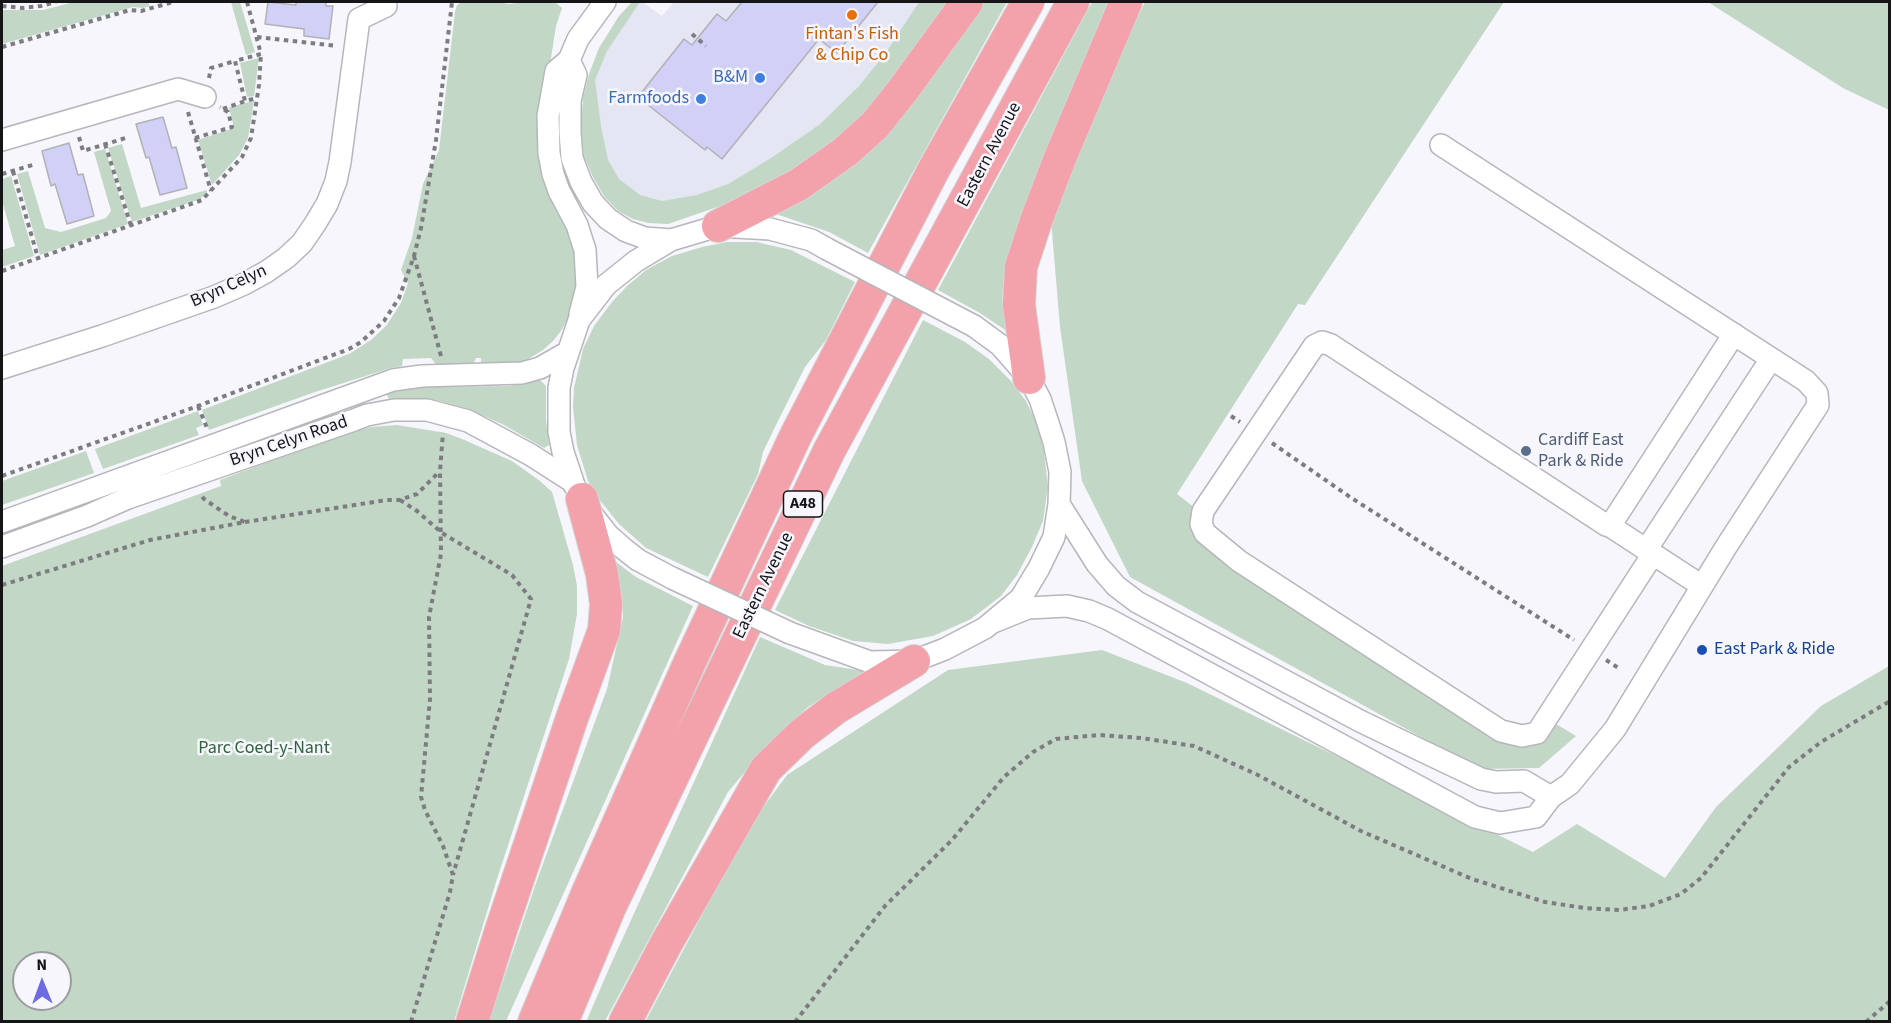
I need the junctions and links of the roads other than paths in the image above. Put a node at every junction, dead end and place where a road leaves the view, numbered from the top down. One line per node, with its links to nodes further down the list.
1 (605, 2): 7 (street)
2 (967, 2): 11 (highway)
3 (1028, 2): 30 (highway, Eastern Avenue / A48)
4 (1073, 2): 31 (highway, Eastern Avenue / A48)
5 (1126, 2): 18 (highway)
6 (386, 6): 17 (street, Bryn Celyn)
7 (569, 60): 12 (street); 13 (street)
8 (206, 97): 9 (street)
9 (2, 140)
10 (1441, 145): 14 (street)
11 (718, 226): 12 (street); 18 (street, bridge)
12 (671, 240): 13 (street)
13 (579, 320): 15 (street)
14 (1734, 334): 16 (street); 22 (street)
15 (568, 352): 19 (street); 21 (street, Bryn Celyn Road)
16 (1772, 359): 24 (street); 25 (street)
17 (2, 368)
18 (1029, 378): 20 (street)
19 (577, 491): 23 (street, Bryn Celyn Road); 27 (street, bridge); 29 (highway)
20 (1059, 504): 26 (street); 28 (street)
21 (2, 522)
22 (1610, 526): 24 (street); 24 (street)
23 (2, 547)
24 (1649, 552): 25 (street)
25 (1702, 586): 28 (street)
26 (991, 623): 27 (street); 28 (street)
27 (914, 661): 32 (highway)
28 (1551, 797)
29 (472, 1022)
30 (534, 1022)
31 (562, 1022)
32 (626, 1022)

